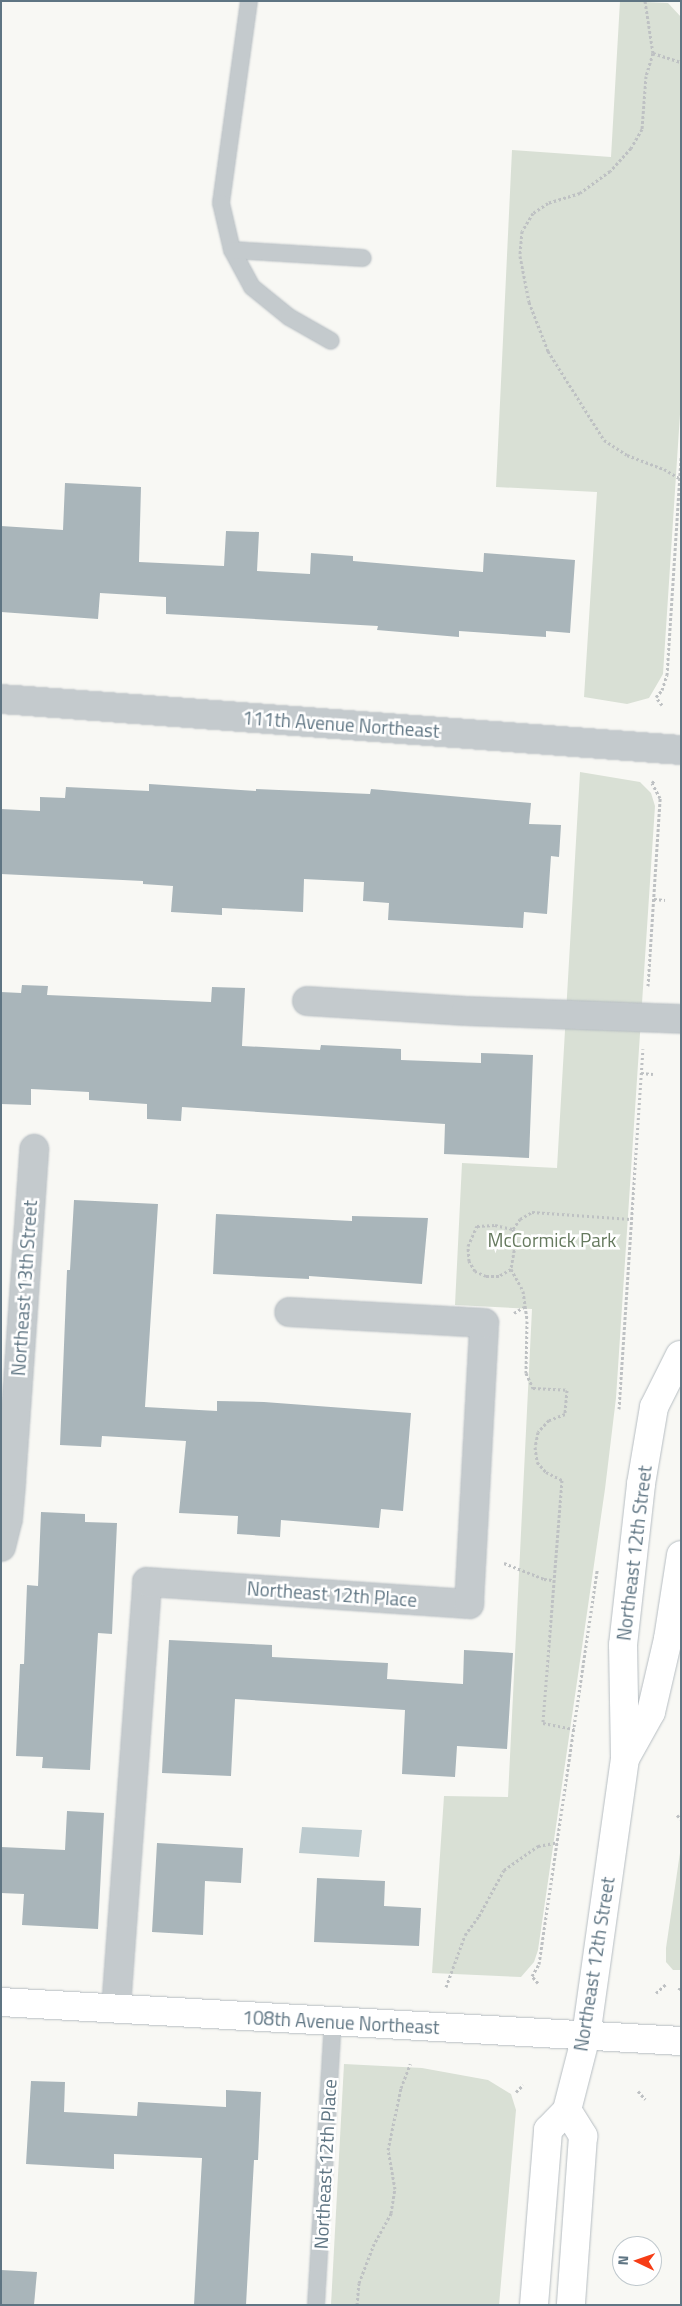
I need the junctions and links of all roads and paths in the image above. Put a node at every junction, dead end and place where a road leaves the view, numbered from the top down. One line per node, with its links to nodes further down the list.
1 (249, 1): 5 (lane)
2 (645, 1): 3 (path)
3 (653, 53): 4 (path); 9 (path)
4 (681, 62)
5 (232, 250): 6 (lane); 7 (lane)
6 (363, 258)
7 (331, 341)
8 (681, 456): 9 (path)
9 (679, 478): 11 (path)
10 (1, 699): 12 (street, 111th Avenue Northeast)
11 (662, 705)
12 (681, 750)
13 (652, 783): 14 (path)
14 (654, 899): 15 (path); 16 (path)
15 (665, 900)
16 (647, 994)
17 (307, 1001): 18 (street)
18 (681, 1019)
19 (643, 1041): 20 (path)
20 (641, 1073): 21 (path); 23 (path)
21 (653, 1074)
22 (34, 1149): 29 (street, Northeast 13th Street)
23 (631, 1219): 24 (path); 28 (path)
24 (513, 1229): 25 (path); 25 (path)
25 (511, 1269): 33 (path)
26 (289, 1312): 30 (street, Northeast 12th Place)
27 (681, 1353): 35 (main road, Northeast 12th Street)
28 (618, 1418)
29 (1, 1547)
30 (473, 1551): 33 (path); 46 (street, Northeast 12th Place)
31 (681, 1555): 35 (main road, Northeast 12th Street)
32 (598, 1563): 34 (path)
33 (552, 1580): 34 (path)
34 (574, 1729): 38 (path)
35 (625, 1758): 48 (main road, Northeast 12th Street)
36 (677, 1815): 37 (path)
37 (681, 1819)
38 (558, 1842): 39 (path); 42 (path)
39 (538, 1983)
40 (666, 1984): 44 (path)
41 (681, 1985): 43 (path)
42 (446, 1987)
43 (679, 1990)
44 (656, 1993)
45 (1, 2002): 46 (main road, 108th Avenue Northeast)
46 (116, 2008): 47 (main road, 108th Avenue Northeast)
47 (333, 2023): 48 (main road, 108th Avenue Northeast); 56 (lane, Northeast 12th Place)
48 (586, 2036): 49 (main road, 108th Avenue Northeast); 55 (main road, Northeast 12th Street)
49 (681, 2041)
50 (410, 2064): 57 (path)
51 (523, 2085): 53 (path)
52 (638, 2091): 54 (path)
53 (516, 2092)
54 (645, 2099)
55 (567, 2110): 58 (main road); 59 (main road)
56 (316, 2305)
57 (357, 2305)
58 (534, 2305)
59 (571, 2305)

